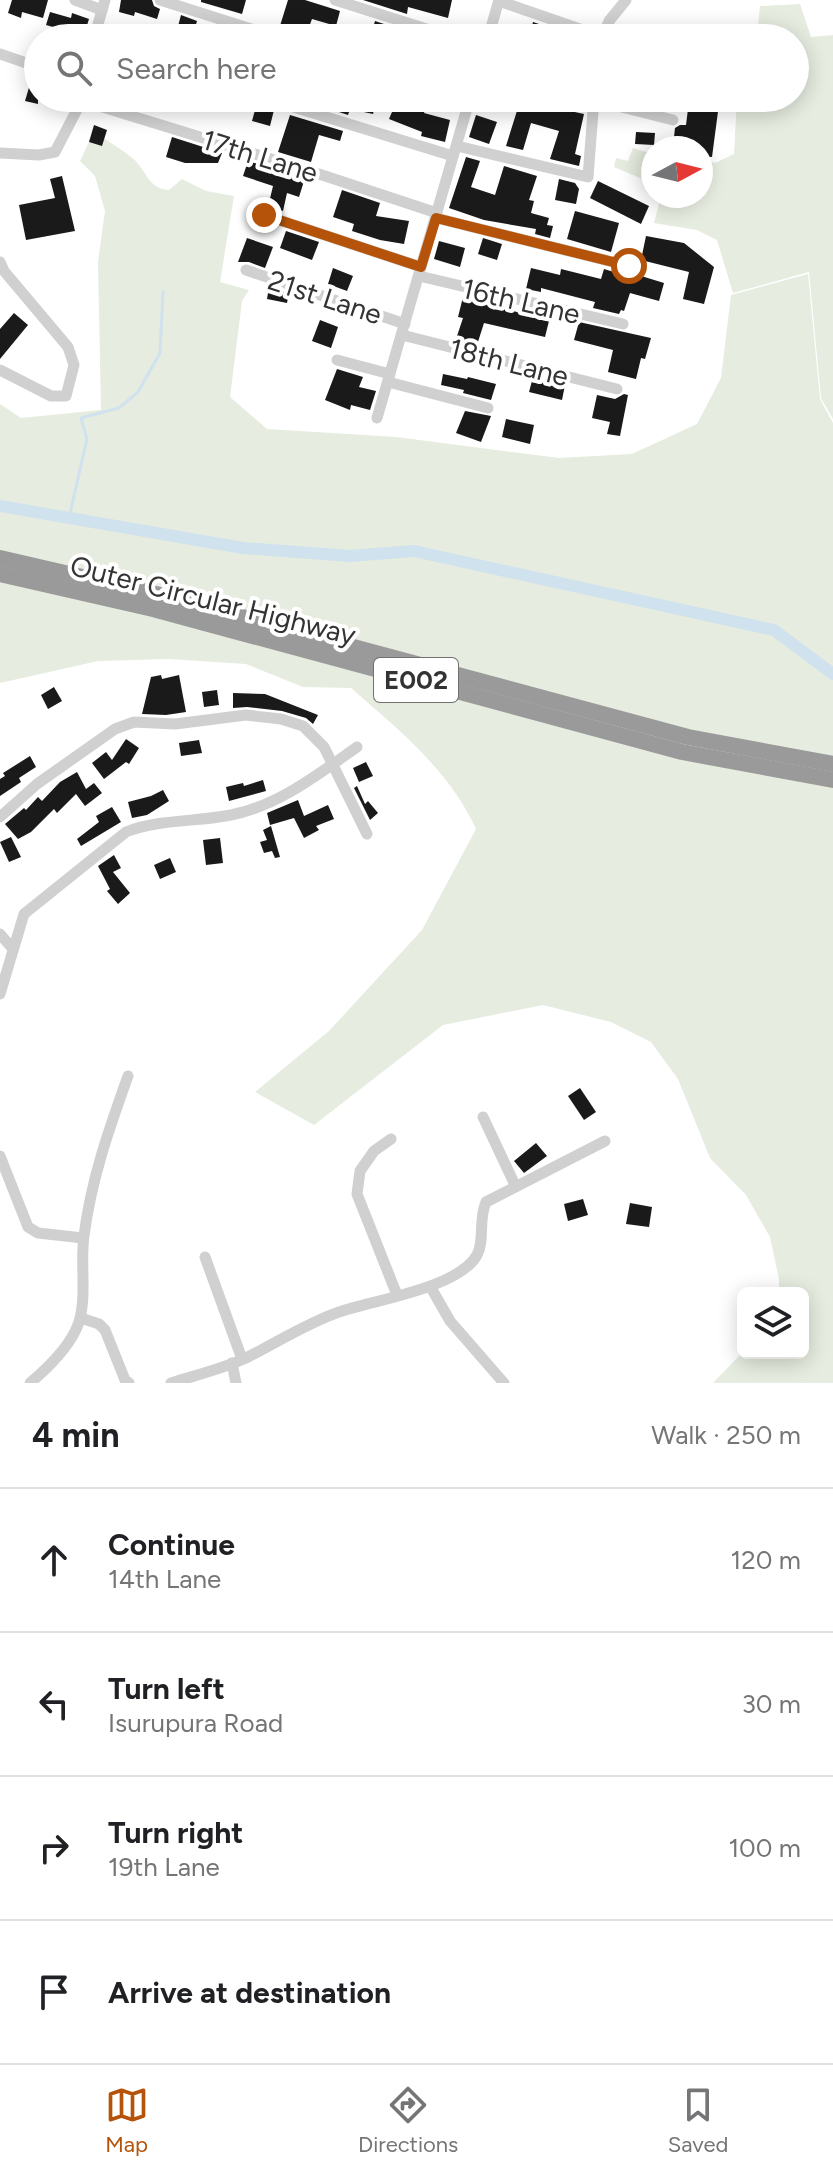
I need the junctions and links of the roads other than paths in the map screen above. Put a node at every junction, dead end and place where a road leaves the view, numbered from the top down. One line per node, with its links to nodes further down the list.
1 (75, 0): 6 (street)
2 (160, 0): 7 (street)
3 (335, 0): 8 (street)
4 (499, 0): 9 (street); 10 (street)
5 (626, 0): 11 (street)
6 (103, 5)
7 (236, 24)
8 (411, 24)
9 (492, 24)
10 (564, 24)
11 (608, 24)
12 (0, 54): 13 (street)
13 (24, 62)
14 (77, 112): 22 (street)
15 (121, 112): 24 (street, 17th Lane)
16 (314, 112): 21 (street)
17 (466, 112): 21 (street)
18 (593, 112): 21 (street)
19 (641, 112): 20 (street)
20 (673, 120)
21 (455, 151): 24 (street)
22 (0, 153)
23 (264, 215): 28 (street, 16th Lane)
24 (436, 216): 26 (street, 17th Lane); 28 (street)
25 (0, 262): 32 (street)
26 (629, 266)
27 (246, 270): 30 (street, 21st Lane)
28 (420, 272): 29 (street, 16th Lane); 30 (street)
29 (623, 324)
30 (403, 329): 33 (street); 34 (street, 18th Lane)
31 (337, 360): 33 (street)
32 (0, 370)
33 (389, 378): 35 (street); 36 (street)
34 (617, 389)
35 (488, 408)
36 (377, 418)
37 (0, 558): 40 (highway, Outer Circular Highway / E002)
38 (0, 574): 42 (highway, Outer Circular Highway / E002)
39 (357, 747): 41 (street)
40 (833, 764)
41 (332, 765): 43 (street); 44 (street); 46 (street)
42 (833, 780)
43 (0, 817)
44 (367, 834)
45 (0, 934): 46 (street)
46 (13, 949): 47 (street)
47 (0, 994)
48 (128, 1076): 54 (street)
49 (483, 1117): 53 (street)
50 (391, 1139): 57 (street)
51 (605, 1141): 53 (street)
52 (0, 1156): 54 (street)
53 (515, 1185): 56 (street)
54 (83, 1238): 58 (street)
55 (205, 1257): 59 (street)
56 (430, 1286): 57 (street); 64 (street)
57 (397, 1295): 59 (street)
58 (81, 1318): 60 (street); 61 (street)
59 (237, 1361): 62 (street); 63 (street)
60 (30, 1383)
61 (129, 1383)
62 (171, 1383)
63 (236, 1383)
64 (504, 1383)

